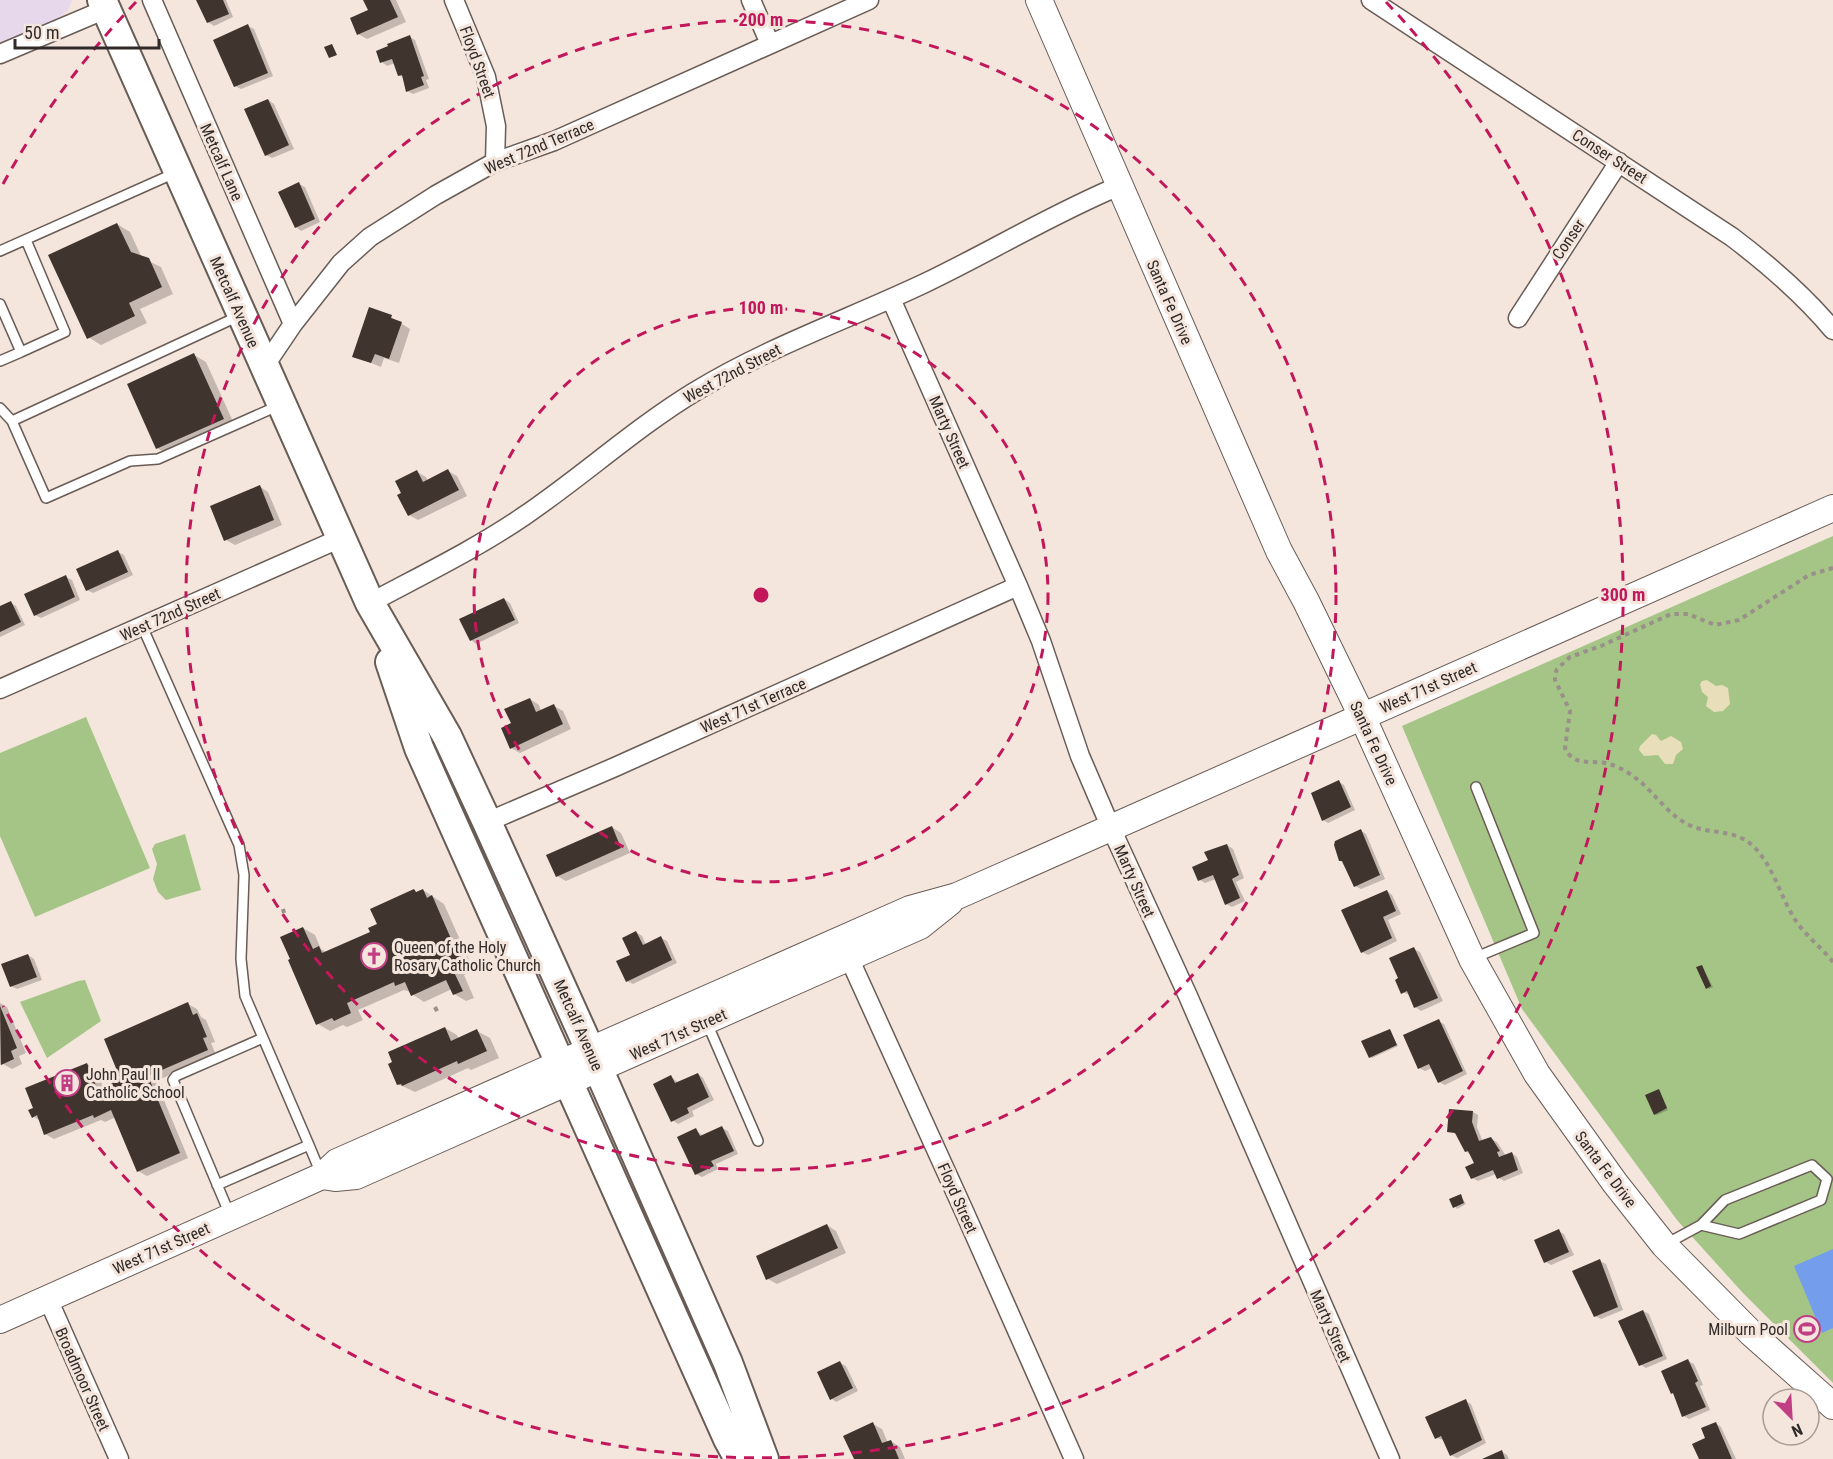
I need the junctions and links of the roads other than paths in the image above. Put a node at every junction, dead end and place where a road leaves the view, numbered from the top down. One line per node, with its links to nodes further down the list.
1 (152, 0): 20 (street, Metcalf Lane)
2 (454, 0): 10 (street, Floyd Street)
3 (751, 0): 8 (street)
4 (869, 0): 8 (street, West 72nd Terrace)
5 (1039, 0): 13 (street, Santa Fe Drive)
6 (1371, 0): 11 (street, Conser Street)
7 (104, 4): 9 (street); 12 (main road, Metcalf Avenue)
8 (770, 44): 10 (street, West 72nd Terrace)
9 (0, 54)
10 (495, 162): 20 (street, West 72nd Terrace)
11 (1619, 162): 19 (street, Conser); 21 (street, Conser Street)
12 (178, 172): 14 (lane); 18 (main road, Metcalf Avenue)
13 (1119, 186): 16 (street, West 72nd Street); 34 (street, Santa Fe Drive)
14 (26, 240): 15 (lane); 22 (lane)
15 (0, 251)
16 (891, 299): 30 (street, Marty Street); 31 (street, West 72nd Street)
17 (0, 304): 22 (lane)
18 (241, 315): 24 (main road, Metcalf Avenue); 27 (lane)
19 (1518, 318)
20 (293, 324): 24 (street, West 72nd Terrace)
21 (1833, 330)
22 (21, 351): 23 (lane)
23 (0, 361)
24 (264, 366): 25 (main road, Metcalf Avenue)
25 (281, 404): 27 (lane); 29 (main road, Metcalf Avenue)
26 (0, 408): 27 (lane)
27 (12, 422)
28 (1833, 507): 34 (street, West 71st Street)
29 (341, 538): 31 (main road, Metcalf Avenue); 32 (street, West 72nd Street)
30 (1018, 586): 36 (street, West 71st Terrace); 37 (street, Marty Street)
31 (370, 603): 36 (main road, Metcalf Avenue); 43 (main road, Metcalf Avenue)
32 (142, 626): 33 (street, West 72nd Street); 41 (lane)
33 (0, 689)
34 (1362, 716): 37 (street, West 71st Street); 39 (street, Santa Fe Drive)
35 (1476, 787): 39 (lane)
36 (487, 822): 42 (main road, Metcalf Avenue)
37 (1111, 828): 38 (street, West 71st Street); 58 (street, Marty Street)
38 (844, 949): 40 (street, West 71st Street); 42 (street, West 71st Street); 57 (street, Floyd Street)
39 (1472, 958): 50 (street, Santa Fe Drive)
40 (706, 1021): 42 (street, West 71st Street); 44 (lane)
41 (263, 1038): 45 (lane); 47 (lane)
42 (595, 1060): 43 (street, West 71st Street); 56 (main road, Metcalf Avenue)
43 (563, 1073): 46 (street, West 71st Street); 55 (main road, Metcalf Avenue)
44 (758, 1141)
45 (309, 1145): 46 (lane); 47 (lane)
46 (322, 1176): 48 (street, West 71st Street)
47 (217, 1185): 48 (lane)
48 (231, 1218): 51 (street, West 71st Street)
49 (1701, 1225): 49 (lane); 50 (lane)
50 (1664, 1245): 53 (street, Santa Fe Drive)
51 (48, 1299): 52 (street, West 71st Street); 54 (street, Broadmoor Street)
52 (0, 1320)
53 (1833, 1406)
54 (119, 1459)
55 (739, 1459)
56 (764, 1459)
57 (1074, 1459)
58 (1390, 1459)

